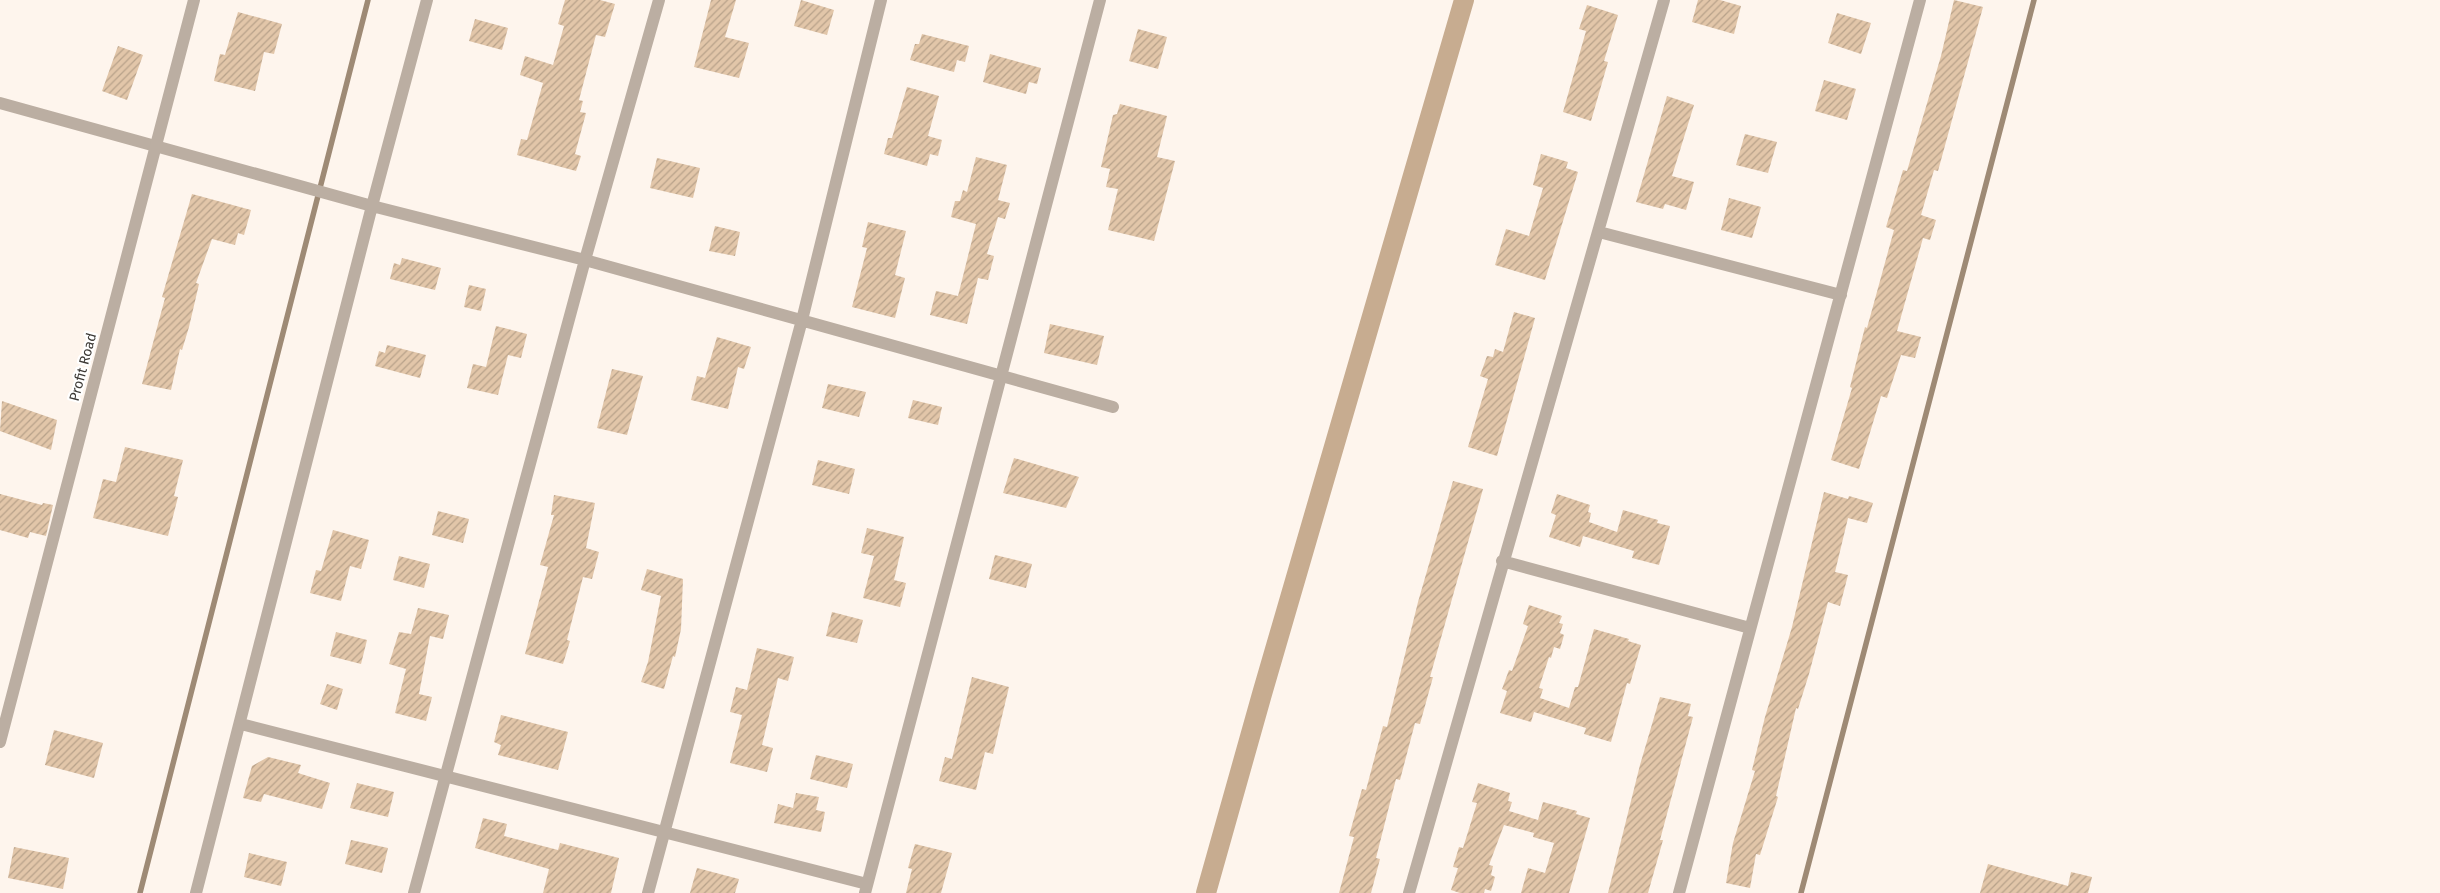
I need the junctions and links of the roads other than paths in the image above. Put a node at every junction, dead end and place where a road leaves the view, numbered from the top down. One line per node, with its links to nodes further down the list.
1 (194, 0): 9 (street, Profit Road)
2 (426, 0): 10 (street)
3 (659, 0): 12 (street)
4 (881, 0): 14 (street)
5 (1100, 0): 15 (street)
6 (1664, 0): 11 (street)
7 (1920, 0): 13 (street)
8 (0, 103): 9 (street)
9 (156, 146): 10 (street); 20 (street, Profit Road)
10 (372, 206): 12 (street); 19 (street)
11 (1599, 232): 13 (street); 17 (street)
12 (586, 260): 14 (street); 21 (street)
13 (1841, 295): 18 (street)
14 (802, 320): 15 (street); 22 (street)
15 (1001, 376): 16 (street); 23 (street)
16 (1113, 407)
17 (1502, 561): 18 (street); 27 (street)
18 (1750, 628): 28 (street)
19 (241, 724): 21 (street); 24 (street)
20 (0, 742)
21 (444, 776): 22 (street); 25 (street)
22 (663, 832): 23 (street); 26 (street)
23 (866, 888)
24 (196, 893)
25 (414, 893)
26 (648, 893)
27 (1409, 893)
28 (1679, 893)

